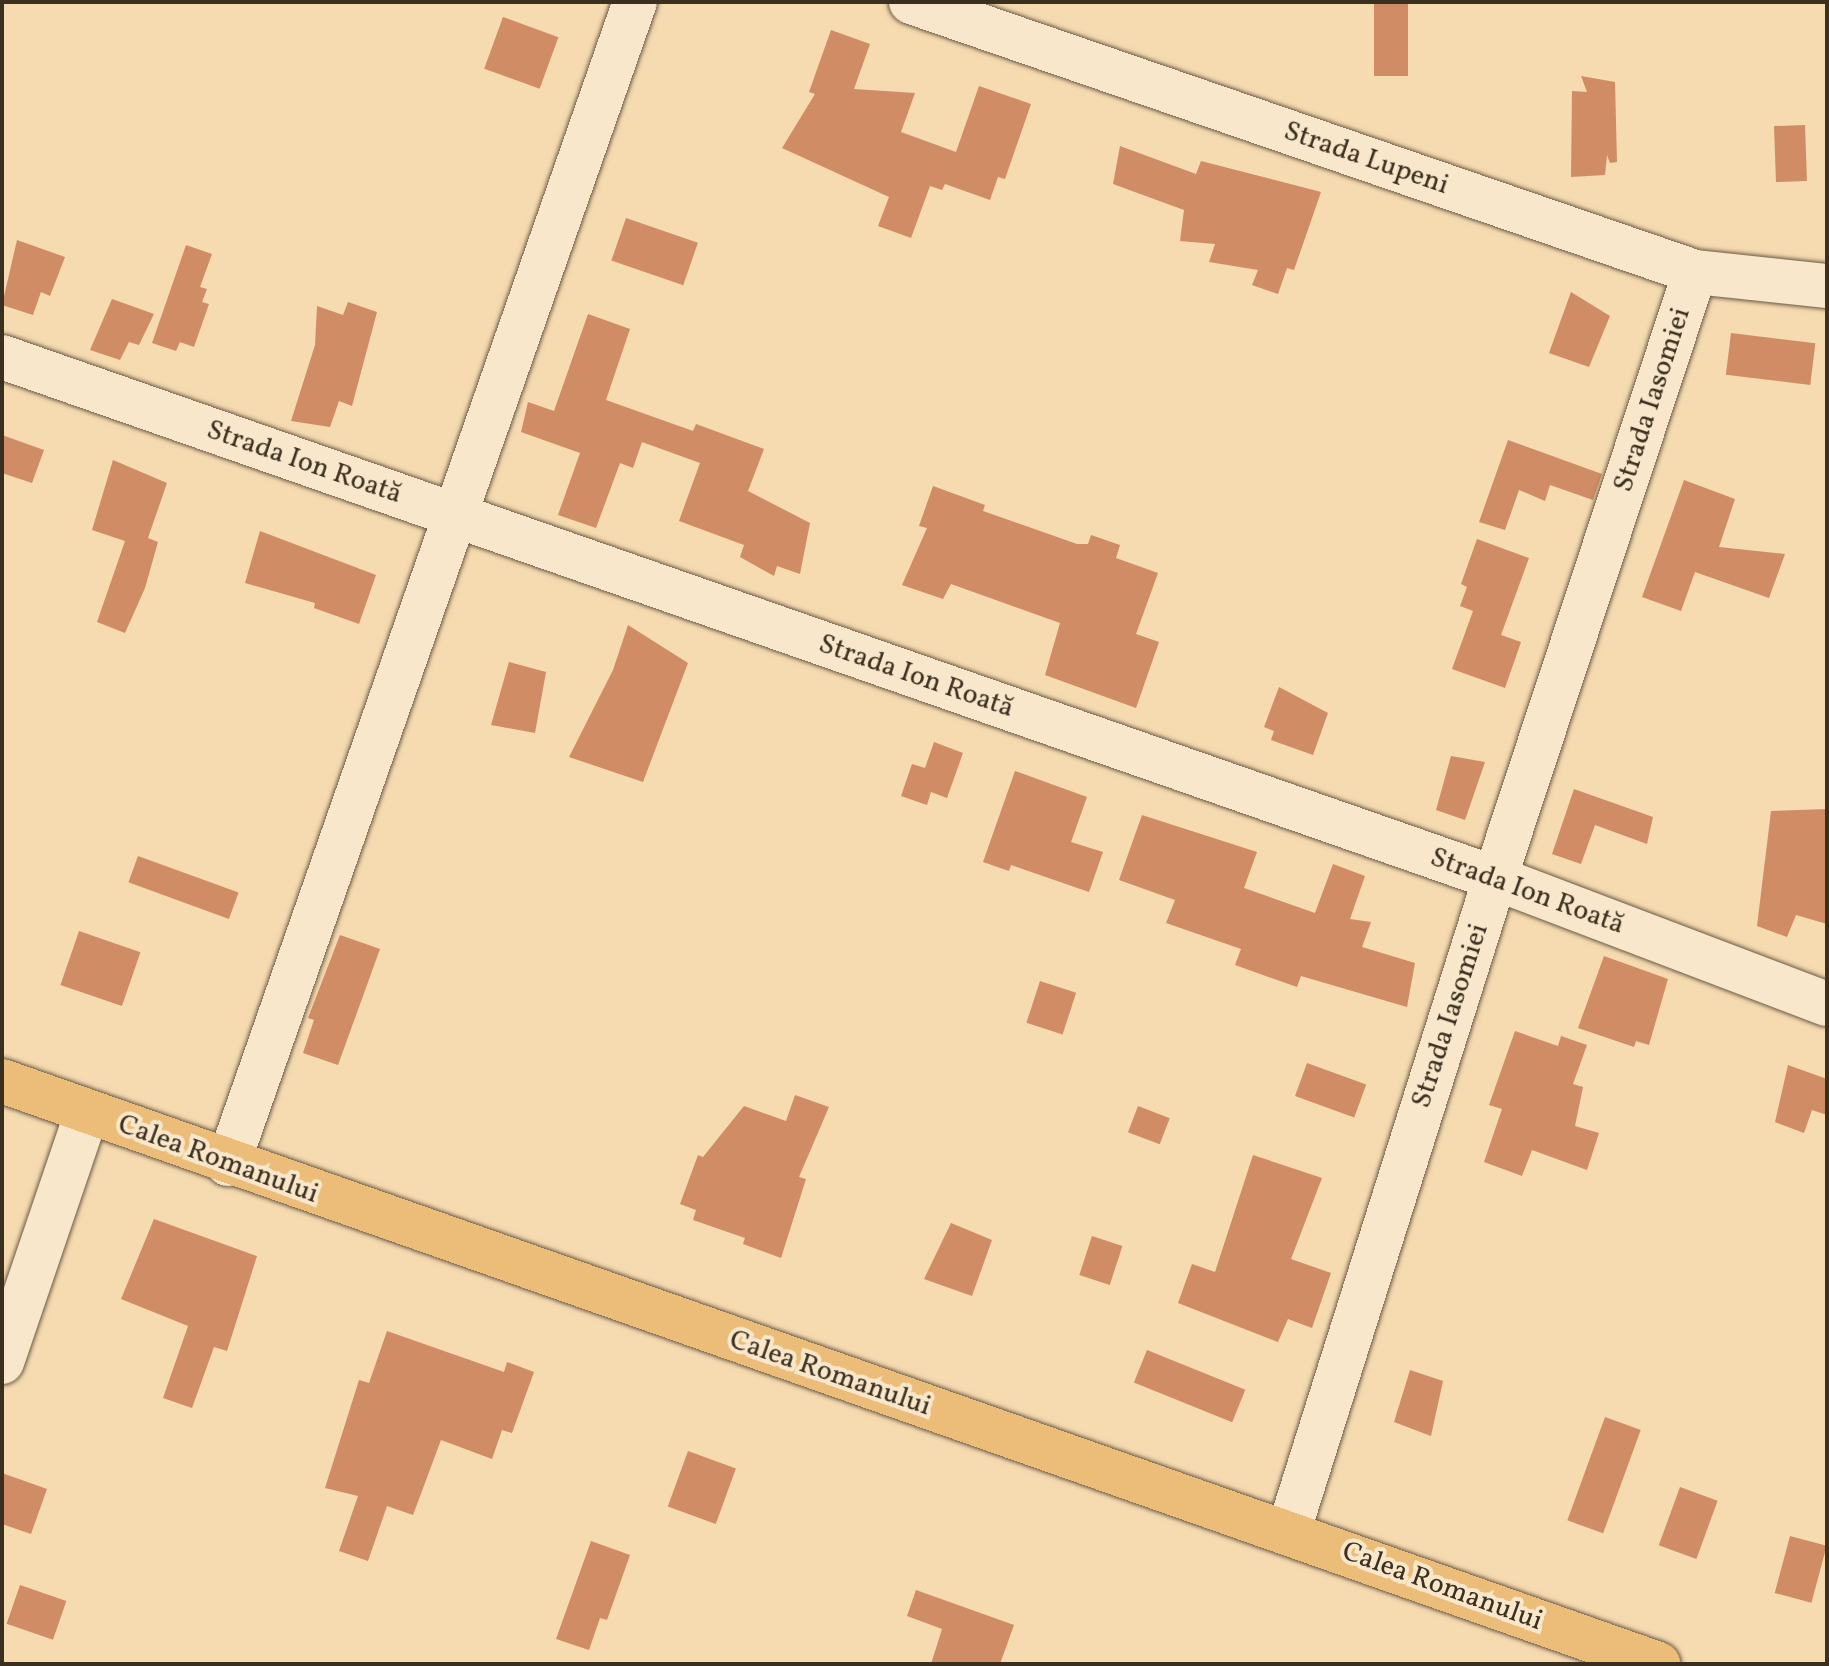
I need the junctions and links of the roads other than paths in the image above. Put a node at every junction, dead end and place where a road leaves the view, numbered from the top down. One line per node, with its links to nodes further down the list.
1 (635, 2): 6 (street)
2 (911, 2): 3 (street, Strada Lupeni)
3 (1695, 272): 4 (street, Strada Lupeni); 7 (street, Strada Iasomiei)
4 (1827, 286)
5 (2, 357): 6 (street, Strada Ion Roată)
6 (456, 516): 7 (street, Strada Ion Roată); 11 (street)
7 (1495, 878): 8 (street, Strada Ion Roată); 13 (street, Strada Iasomiei)
8 (1827, 1004)
9 (2, 1081): 10 (main road, Calea Romanului)
10 (87, 1112): 11 (main road, Calea Romanului); 12 (street)
11 (228, 1164): 13 (main road, Calea Romanului)
12 (2, 1362)
13 (1288, 1533): 14 (main road, Calea Romanului)
14 (1658, 1664)

